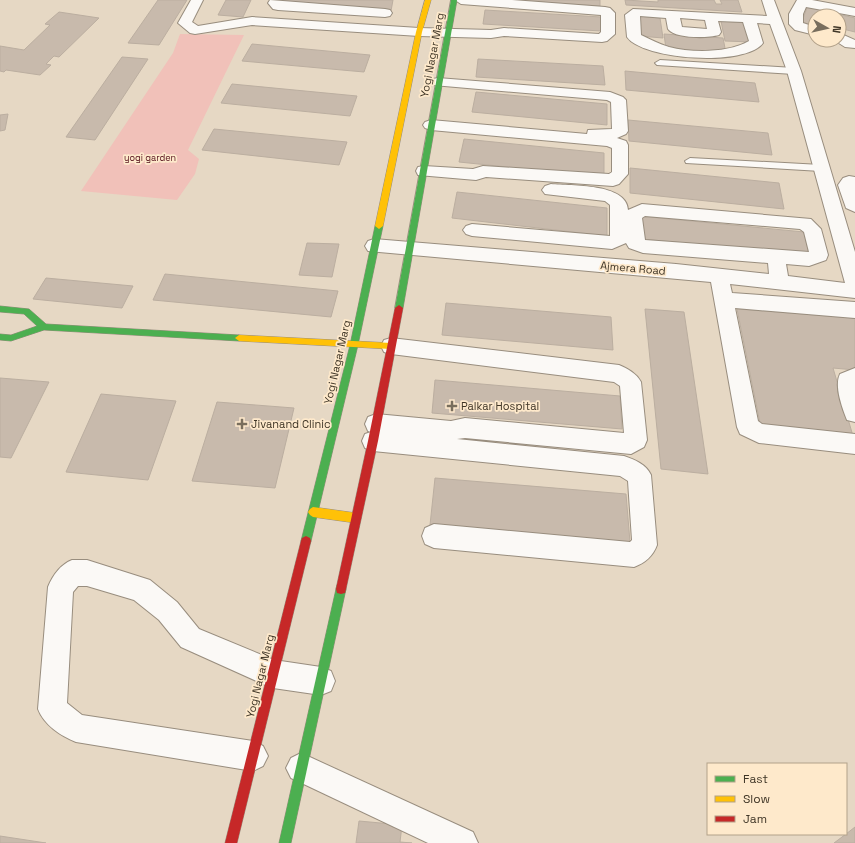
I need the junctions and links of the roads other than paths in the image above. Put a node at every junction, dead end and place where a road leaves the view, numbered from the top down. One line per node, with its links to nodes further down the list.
1 (197, 0): 12 (street)
2 (276, 0): 6 (street)
3 (428, 0): 14 (street, Yogi Nagar Marg)
4 (454, 0): 15 (street, Yogi Nagar Marg)
5 (461, 0): 15 (street)
6 (349, 11): 9 (street); 12 (street)
7 (771, 11): 10 (street); 11 (street); 17 (street)
8 (855, 12): 10 (street)
9 (385, 14)
10 (796, 14): 13 (street)
11 (749, 19): 11 (street)
12 (343, 26): 14 (street)
13 (807, 29)
14 (419, 32): 15 (street); 29 (street, Yogi Nagar Marg)
15 (448, 33): 18 (street, Yogi Nagar Marg)
16 (660, 63): 17 (lane)
17 (794, 71): 21 (street)
18 (438, 82): 19 (street, Yogi Nagar Marg); 19 (street)
19 (432, 122): 22 (street, Yogi Nagar Marg); 22 (street)
20 (690, 161): 21 (lane)
21 (821, 168): 25 (street)
22 (423, 175): 28 (street); 31 (street, Yogi Nagar Marg)
23 (855, 183): 24 (street)
24 (855, 206)
25 (833, 211): 26 (street); 32 (street)
26 (855, 214)
27 (472, 230): 28 (street)
28 (550, 237): 34 (street)
29 (374, 246): 31 (street, Ajmera Road); 45 (street, Yogi Nagar Marg)
30 (672, 248): 33 (street); 33 (street); 35 (street)
31 (410, 250): 34 (street, Ajmera Road); 46 (street, Yogi Nagar Marg)
32 (850, 250): 38 (street)
33 (776, 257): 37 (street)
34 (550, 261): 35 (street, Ajmera Road)
35 (676, 271): 36 (street, Ajmera Road)
36 (720, 276): 37 (street, Ajmera Road); 40 (street)
37 (780, 283): 39 (street, Ajmera Road)
38 (855, 284)
39 (855, 291)
40 (724, 300): 42 (street); 50 (street)
41 (0, 309): 43 (street)
42 (855, 310)
43 (44, 327): 44 (street); 45 (street)
44 (0, 337)
45 (354, 345): 46 (street); 51 (street, Yogi Nagar Marg)
46 (390, 346): 49 (street, Yogi Nagar Marg); 49 (street)
47 (855, 376): 48 (street)
48 (855, 413)
49 (375, 433): 52 (street, Yogi Nagar Marg); 53 (street)
50 (855, 444)
51 (313, 512): 52 (street); 54 (street, Yogi Nagar Marg)
52 (356, 518): 55 (street, Yogi Nagar Marg)
53 (434, 536)
54 (273, 674): 55 (street); 56 (street, Yogi Nagar Marg); 56 (street)
55 (321, 681): 57 (street, Yogi Nagar Marg)
56 (253, 756): 58 (street, Yogi Nagar Marg)
57 (301, 768): 59 (street, Yogi Nagar Marg); 60 (street)
58 (231, 843)
59 (285, 843)
60 (462, 843)

